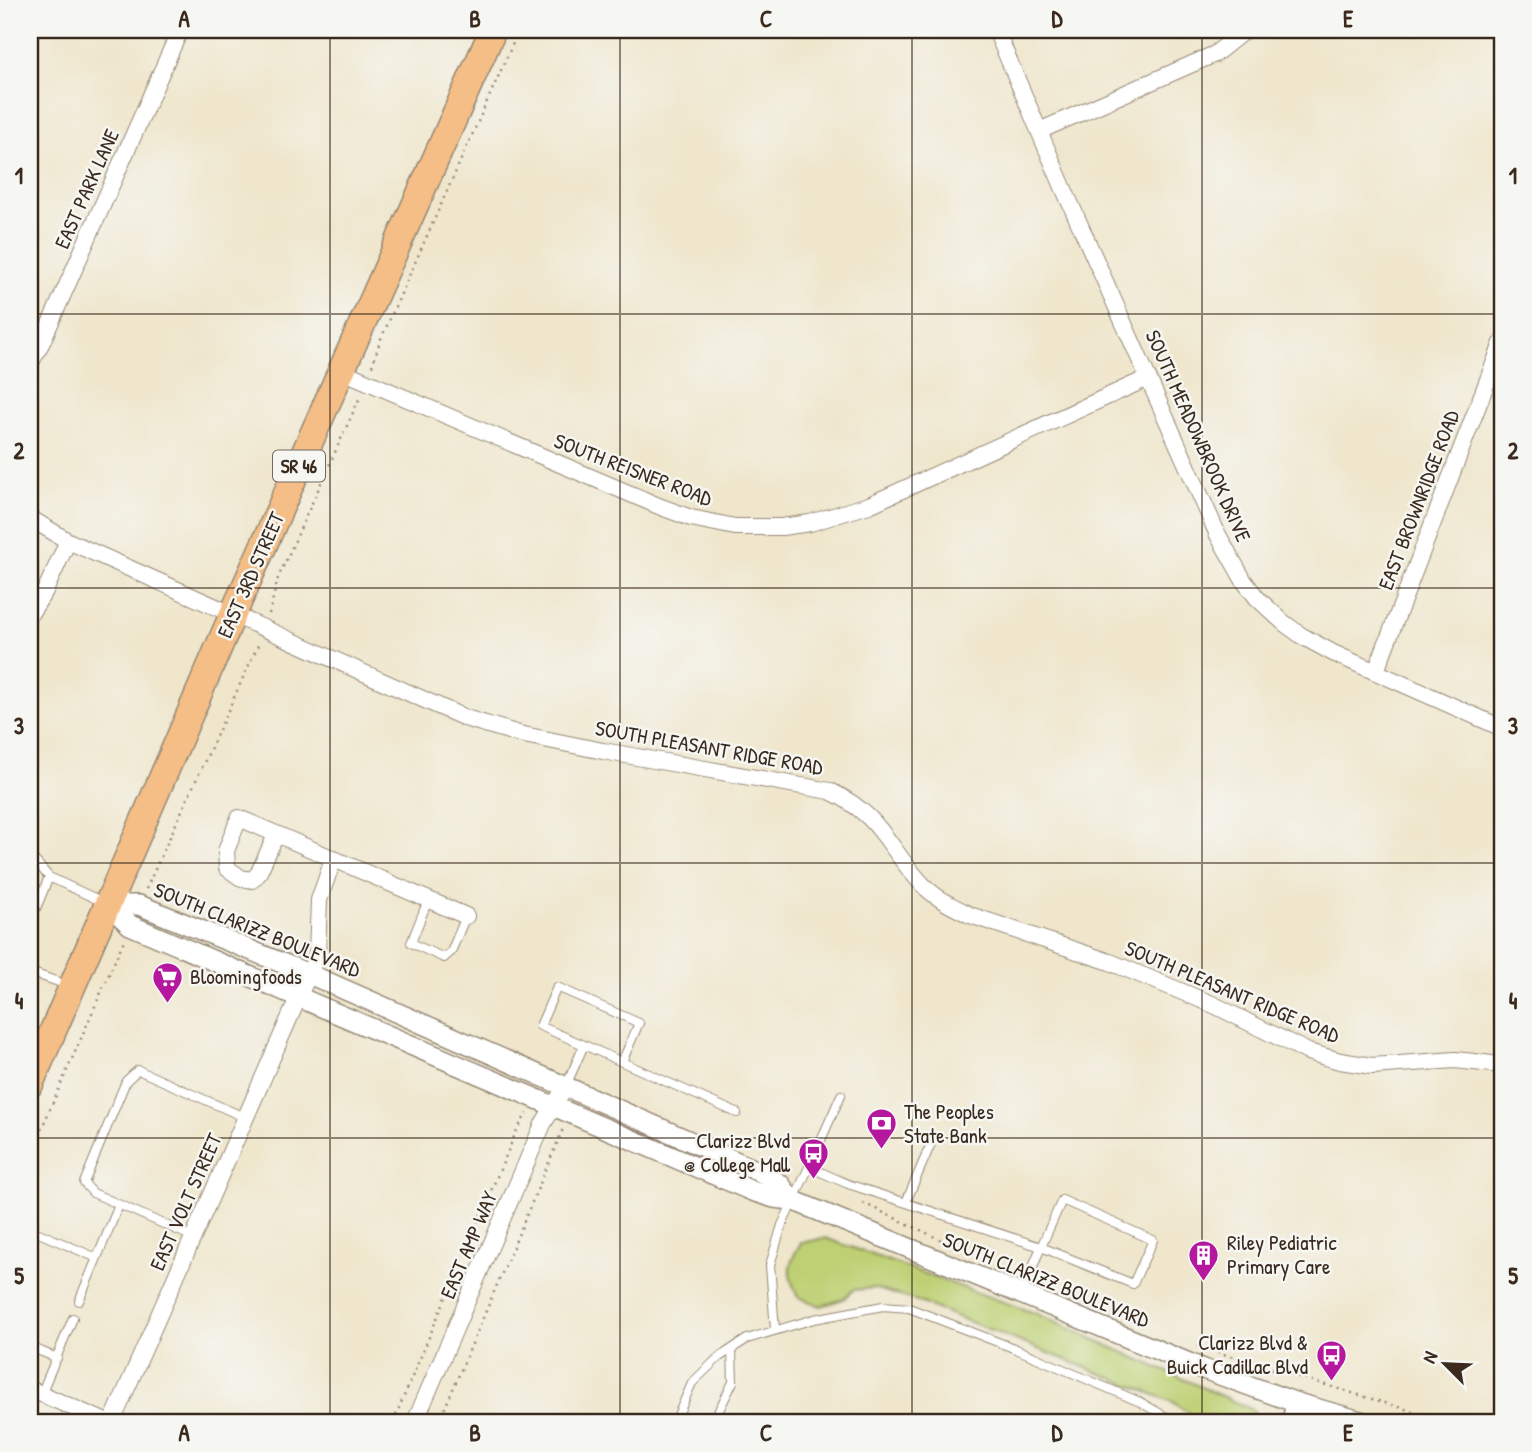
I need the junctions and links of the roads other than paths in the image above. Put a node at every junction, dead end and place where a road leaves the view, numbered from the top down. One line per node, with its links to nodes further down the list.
1 (180, 30): 7 (street, EAST PARK LANE)
2 (493, 30): 8 (highway, EAST 3RD STREET / SR 46)
3 (996, 30): 5 (street, SOUTH MEADOWBROOK DRIVE)
4 (1245, 30): 5 (street)
5 (1039, 131): 9 (street, SOUTH MEADOWBROOK DRIVE)
6 (1502, 343): 14 (street, EAST BROWNRIDGE ROAD)
7 (30, 364)
8 (342, 370): 9 (street, SOUTH REISNER ROAD); 13 (highway, EAST 3RD STREET / SR 46)
9 (1148, 378): 14 (street, SOUTH MEADOWBROOK DRIVE)
10 (30, 518): 11 (street, SOUTH PLEASANT RIDGE ROAD)
11 (68, 541): 12 (street); 13 (street, SOUTH PLEASANT RIDGE ROAD)
12 (30, 614)
13 (233, 614): 21 (highway, EAST 3RD STREET / SR 46); 30 (street, SOUTH PLEASANT RIDGE ROAD)
14 (1376, 671): 15 (street, SOUTH MEADOWBROOK DRIVE)
15 (1502, 728)
16 (276, 835): 18 (street)
17 (30, 855): 19 (lane)
18 (333, 860): 20 (street); 25 (street, EAST VOLT STREET)
19 (49, 877): 21 (lane); 23 (lane)
20 (428, 901): 22 (street); 22 (lane)
21 (109, 905): 25 (street, SOUTH CLARIZZ BOULEVARD); 26 (highway, EAST 3RD STREET / SR 46); 27 (street, SOUTH CLARIZZ BOULEVARD)
22 (466, 916)
23 (30, 923)
24 (30, 972): 26 (lane)
25 (309, 974): 27 (street, EAST VOLT STREET); 32 (street, SOUTH CLARIZZ BOULEVARD)
26 (73, 987): 31 (highway, EAST 3RD STREET / SR 46)
27 (299, 998): 34 (street, SOUTH CLARIZZ BOULEVARD); 36 (street, EAST VOLT STREET)
28 (584, 1045): 29 (lane); 29 (lane); 32 (lane)
29 (622, 1062): 35 (lane)
30 (1502, 1064)
31 (30, 1084)
32 (566, 1086): 34 (street, EAST AMP WAY); 39 (street, SOUTH CLARIZZ BOULEVARD)
33 (841, 1096): 38 (lane)
34 (552, 1107): 39 (street, SOUTH CLARIZZ BOULEVARD); 57 (street, EAST AMP WAY)
35 (737, 1113)
36 (246, 1118): 41 (lane); 43 (street, EAST VOLT STREET)
37 (933, 1139): 40 (lane)
38 (809, 1167): 39 (lane); 40 (lane)
39 (792, 1200): 46 (street, SOUTH CLARIZZ BOULEVARD); 49 (lane)
40 (906, 1202): 44 (lane)
41 (119, 1205): 43 (lane); 45 (lane)
42 (30, 1234): 45 (lane)
43 (193, 1237): 56 (street, EAST VOLT STREET)
44 (1041, 1247): 44 (lane); 46 (lane)
45 (97, 1258): 47 (lane)
46 (1021, 1294): 54 (street, SOUTH CLARIZZ BOULEVARD)
47 (79, 1301)
48 (73, 1318): 52 (lane)
49 (775, 1330): 51 (lane); 60 (lane)
50 (30, 1347): 52 (lane)
51 (732, 1349): 58 (lane); 59 (lane)
52 (57, 1359): 53 (lane)
53 (35, 1392): 55 (street)
54 (1297, 1403): 61 (street); 62 (street, SOUTH CLARIZZ BOULEVARD)
55 (106, 1422)
56 (112, 1422)
57 (415, 1422)
58 (675, 1422)
59 (713, 1422)
60 (1175, 1422)
61 (1291, 1422)
62 (1364, 1422)

